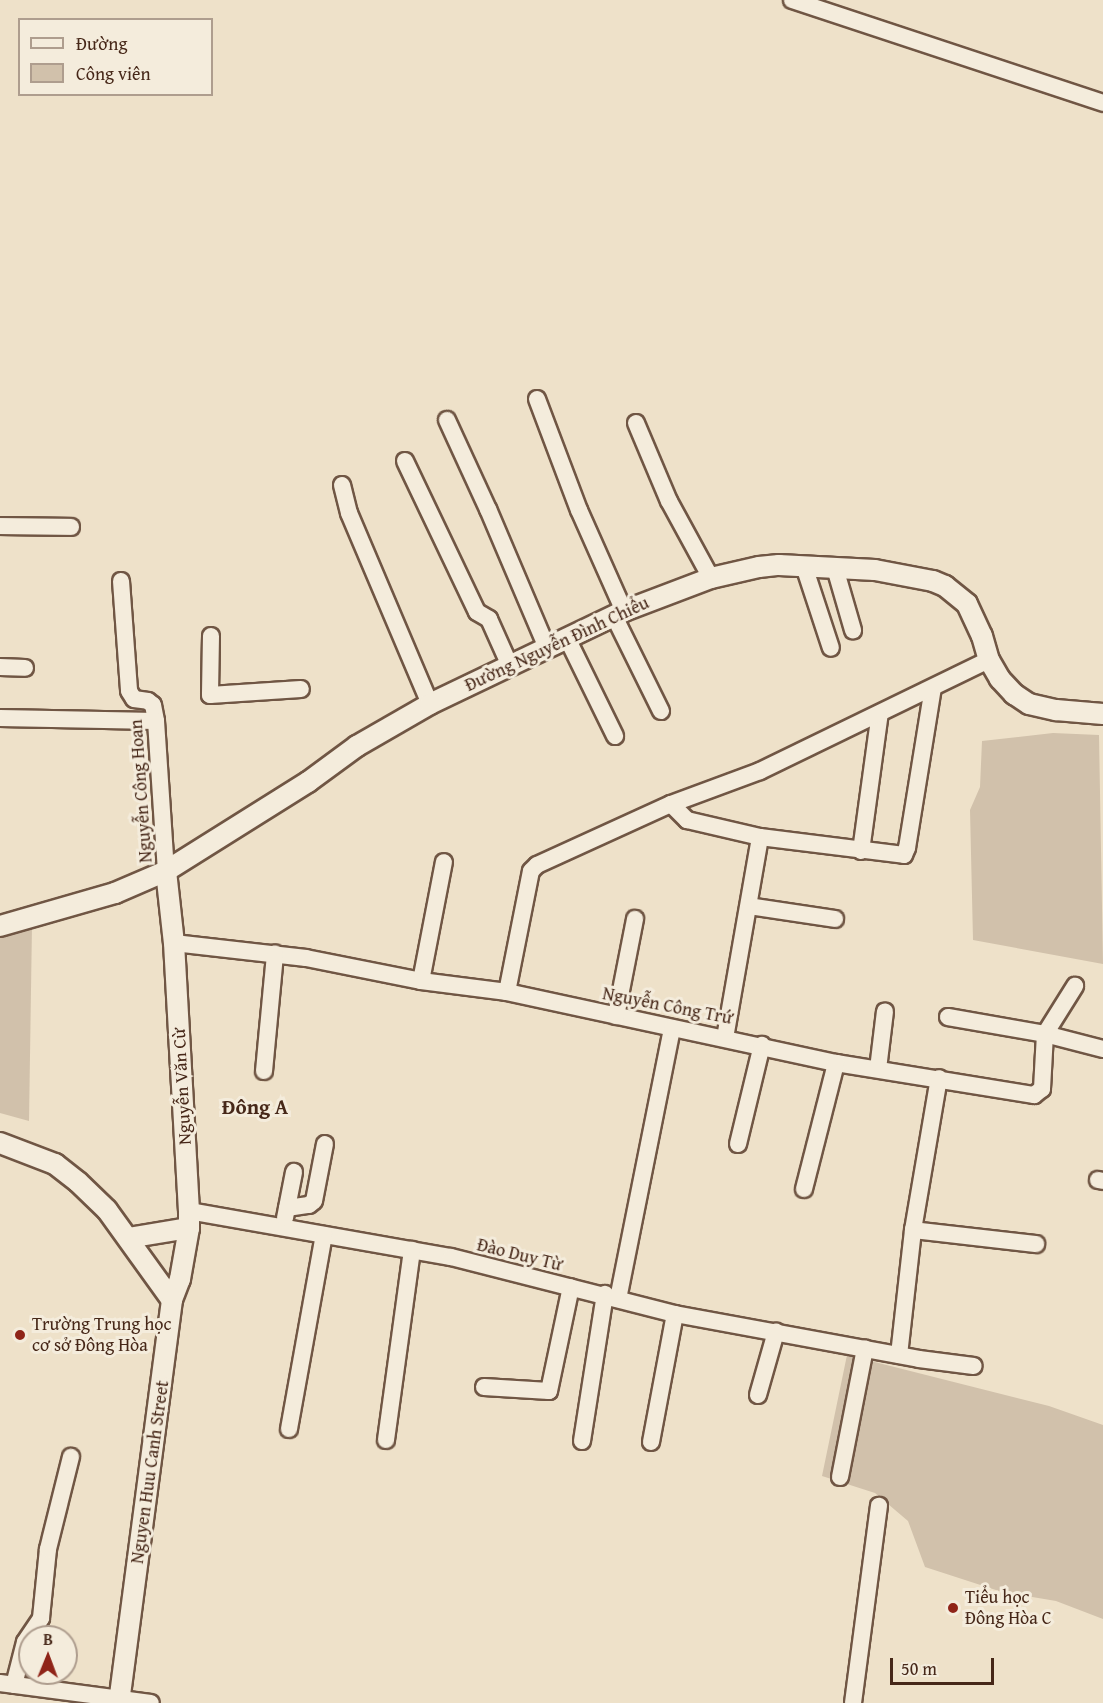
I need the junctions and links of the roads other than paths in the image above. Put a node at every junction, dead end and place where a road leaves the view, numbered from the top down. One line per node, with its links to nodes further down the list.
1 (792, 0): 2 (street)
2 (1103, 103)
3 (537, 399): 14 (street)
4 (447, 420): 18 (street)
5 (636, 423): 12 (street)
6 (405, 461): 21 (street)
7 (342, 485): 26 (street)
8 (0, 526): 9 (street)
9 (71, 527)
10 (804, 566): 11 (street, Đường Nguyễn Đình Chiểu); 12 (street, Đường Nguyễn Đình Chiểu); 19 (street)
11 (835, 568): 15 (street); 20 (street, Đường Nguyễn Đình Chiểu)
12 (711, 579): 14 (street, Đường Nguyễn Đình Chiểu)
13 (121, 581): 31 (street, Nguyễn Công Hoan)
14 (619, 614): 17 (street, Đường Nguyễn Đình Chiểu); 27 (street)
15 (854, 630)
16 (211, 636): 24 (street)
17 (568, 640): 18 (street, Đường Nguyễn Đình Chiểu); 32 (street)
18 (547, 648): 21 (street, Đường Nguyễn Đình Chiểu)
19 (831, 648)
20 (989, 660): 25 (street); 29 (street, Đường Nguyễn Đình Chiểu)
21 (510, 666): 26 (street, Đường Nguyễn Đình Chiểu)
22 (0, 667): 23 (street)
23 (25, 668)
24 (301, 688)
25 (933, 688): 28 (street); 35 (street)
26 (430, 704): 37 (street, Đường Nguyễn Đình Chiểu)
27 (662, 711)
28 (880, 713): 33 (street); 35 (street)
29 (1103, 714)
30 (0, 718): 31 (street)
31 (156, 721): 37 (street, Nguyễn Công Hoan)
32 (615, 736)
33 (671, 804): 34 (street); 46 (street)
34 (760, 837): 35 (street); 38 (street)
35 (861, 851)
36 (444, 862): 44 (street)
37 (166, 872): 41 (street, Đường Nguyễn Đình Chiểu); 42 (street, Nguyễn Văn Cừ)
38 (748, 906): 40 (street); 52 (street)
39 (635, 919): 48 (street)
40 (835, 919)
41 (0, 926)
42 (174, 943): 43 (street, Nguyễn Công Trứ); 65 (street, Nguyễn Văn Cừ)
43 (275, 954): 44 (street, Nguyễn Công Trứ); 57 (street)
44 (421, 981): 46 (street, Nguyễn Công Trứ)
45 (1075, 986): 51 (street, Nguyễn Công Trứ)
46 (507, 992): 48 (street, Nguyễn Công Trứ)
47 (885, 1011): 56 (street)
48 (616, 1016): 50 (street, Nguyễn Công Trứ)
49 (948, 1017): 51 (street)
50 (672, 1028): 52 (street, Nguyễn Công Trứ); 73 (street)
51 (1046, 1034): 54 (street); 58 (street, Nguyễn Công Trứ)
52 (725, 1038): 53 (street, Nguyễn Công Trứ)
53 (762, 1045): 55 (street, Nguyễn Công Trứ); 60 (street)
54 (1103, 1049)
55 (836, 1063): 56 (street, Nguyễn Công Trứ); 63 (street)
56 (878, 1069): 58 (street, Nguyễn Công Trứ)
57 (264, 1071)
58 (939, 1078): 67 (street)
59 (0, 1143): 69 (street)
60 (738, 1143)
61 (325, 1144): 64 (street)
62 (294, 1172): 64 (street)
63 (804, 1189)
64 (287, 1208): 66 (street)
65 (189, 1220): 66 (street, Đào Duy Từ); 69 (street); 74 (street, Nguyễn Văn Cừ)
66 (284, 1228): 68 (street, Đào Duy Từ)
67 (913, 1230): 70 (street); 78 (street)
68 (324, 1235): 71 (street, Đào Duy Từ); 82 (street)
69 (128, 1238): 74 (street)
70 (1036, 1244)
71 (412, 1250): 72 (street, Đào Duy Từ); 83 (street)
72 (570, 1287): 73 (street, Đào Duy Từ); 80 (street)
73 (612, 1297): 75 (street, Đào Duy Từ); 84 (street)
74 (172, 1300): 90 (street, Nguyen Huu Canh Street)
75 (675, 1314): 76 (street, Đào Duy Từ); 85 (street)
76 (776, 1332): 77 (street, Đào Duy Từ); 81 (street)
77 (866, 1348): 78 (street, Đào Duy Từ); 87 (street)
78 (899, 1354): 79 (street, Đào Duy Từ)
79 (974, 1366)
80 (484, 1387)
81 (758, 1395)
82 (289, 1429)
83 (386, 1440)
84 (582, 1441)
85 (651, 1442)
86 (71, 1458): 89 (street)
87 (840, 1477)
88 (879, 1506): 92 (street)
89 (7, 1684): 90 (street)
90 (119, 1701): 91 (street)
91 (151, 1703)
92 (853, 1703)

